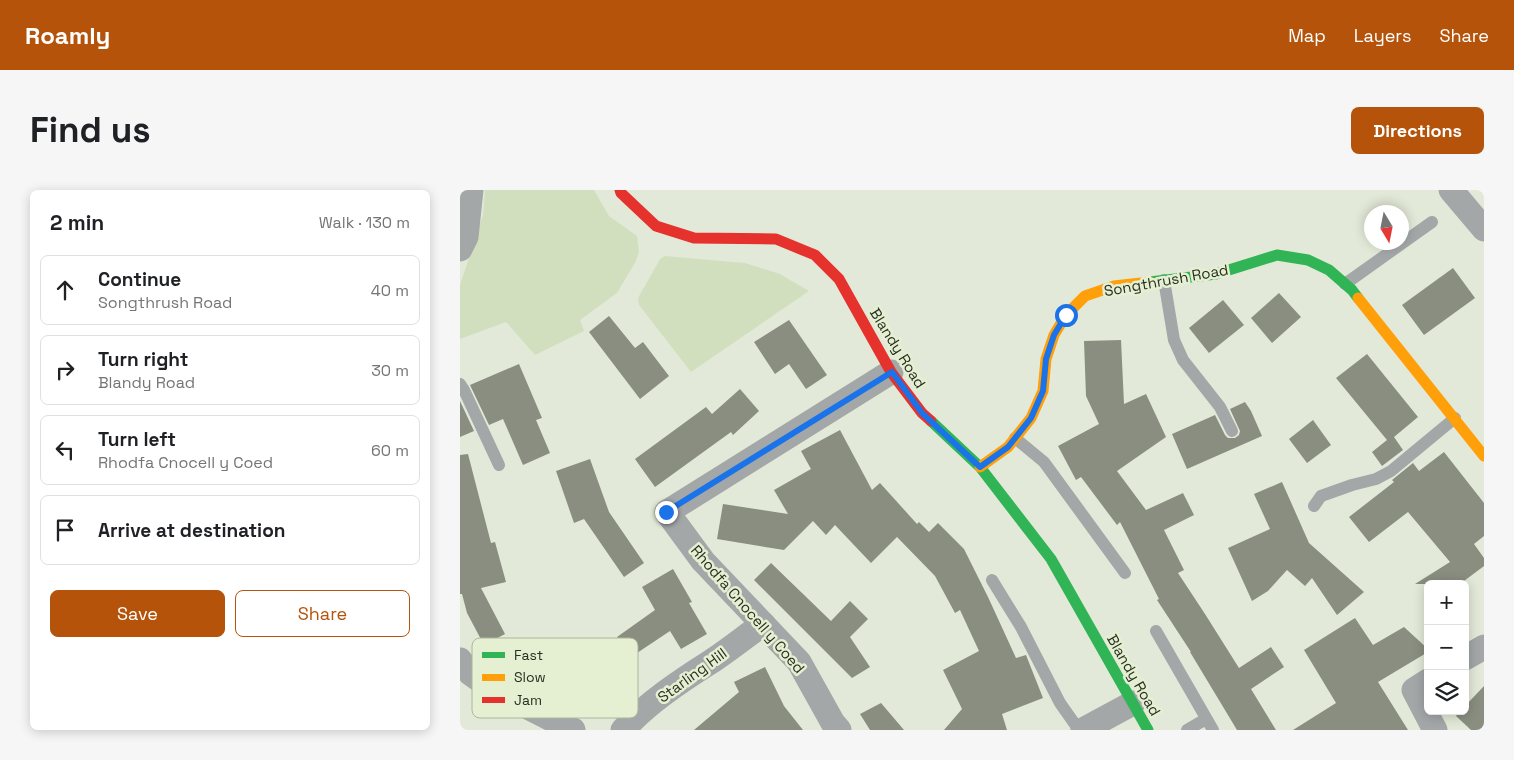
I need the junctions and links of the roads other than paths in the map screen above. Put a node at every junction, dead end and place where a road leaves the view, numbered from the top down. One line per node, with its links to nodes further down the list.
1 (471, 190): 6 (street)
2 (620, 190): 9 (street, Blandy Road)
3 (1451, 190): 5 (street)
4 (1432, 222): 8 (lane)
5 (1484, 229)
6 (460, 249)
7 (1164, 280): 8 (street, Songthrush Road); 12 (lane); 13 (street, Songthrush Road)
8 (1345, 284): 11 (street, Songthrush Road)
9 (892, 372): 16 (street, Blandy Road); 20 (street, Rhodfa Cnocell y Coed)
10 (460, 384): 15 (lane)
11 (1455, 418): 14 (street, Songthrush Road); 17 (lane)
12 (1232, 431)
13 (1015, 438): 16 (street, Songthrush Road); 18 (lane)
14 (1484, 456)
15 (499, 465)
16 (980, 467): 27 (street, Blandy Road)
17 (1314, 506)
18 (1125, 573)
19 (992, 580): 37 (lane)
20 (763, 624): 29 (street, Starling Hill); 36 (street, Rhodfa Cnocell y Coed)
21 (1156, 631): 33 (lane)
22 (1484, 647): 23 (street)
23 (1469, 656)
24 (460, 660): 25 (street)
25 (472, 674)
26 (1424, 684): 28 (street)
27 (1133, 703): 38 (street); 39 (street, Blandy Road)
28 (1424, 709)
29 (638, 715)
30 (1427, 715): 41 (street)
31 (549, 718): 34 (street)
32 (635, 718): 35 (street, Starling Hill)
33 (1210, 724): 40 (lane)
34 (573, 730)
35 (623, 730)
36 (839, 730)
37 (1079, 730)
38 (1083, 730)
39 (1148, 730)
40 (1187, 730)
41 (1435, 730)

